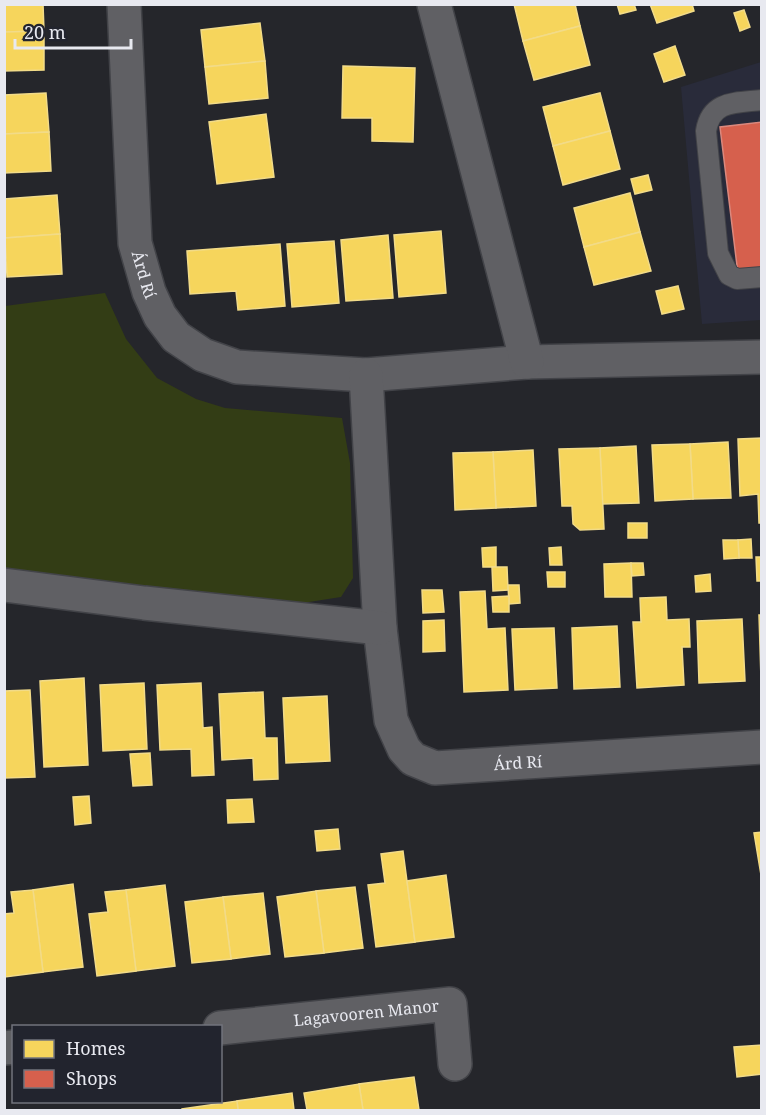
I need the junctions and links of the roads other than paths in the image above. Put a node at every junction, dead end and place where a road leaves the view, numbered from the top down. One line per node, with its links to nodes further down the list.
1 (124, 4): 7 (street, Árd Rí)
2 (434, 4): 6 (street)
3 (762, 100): 4 (lane)
4 (762, 277)
5 (762, 357): 6 (street, Árd Rí)
6 (527, 362): 7 (street, Árd Rí)
7 (366, 375): 9 (street, Árd Rí)
8 (4, 585): 9 (street)
9 (380, 628): 10 (street, Árd Rí)
10 (762, 747)
11 (222, 1028): 12 (street, Lagavooren Manor)
12 (455, 1064)

